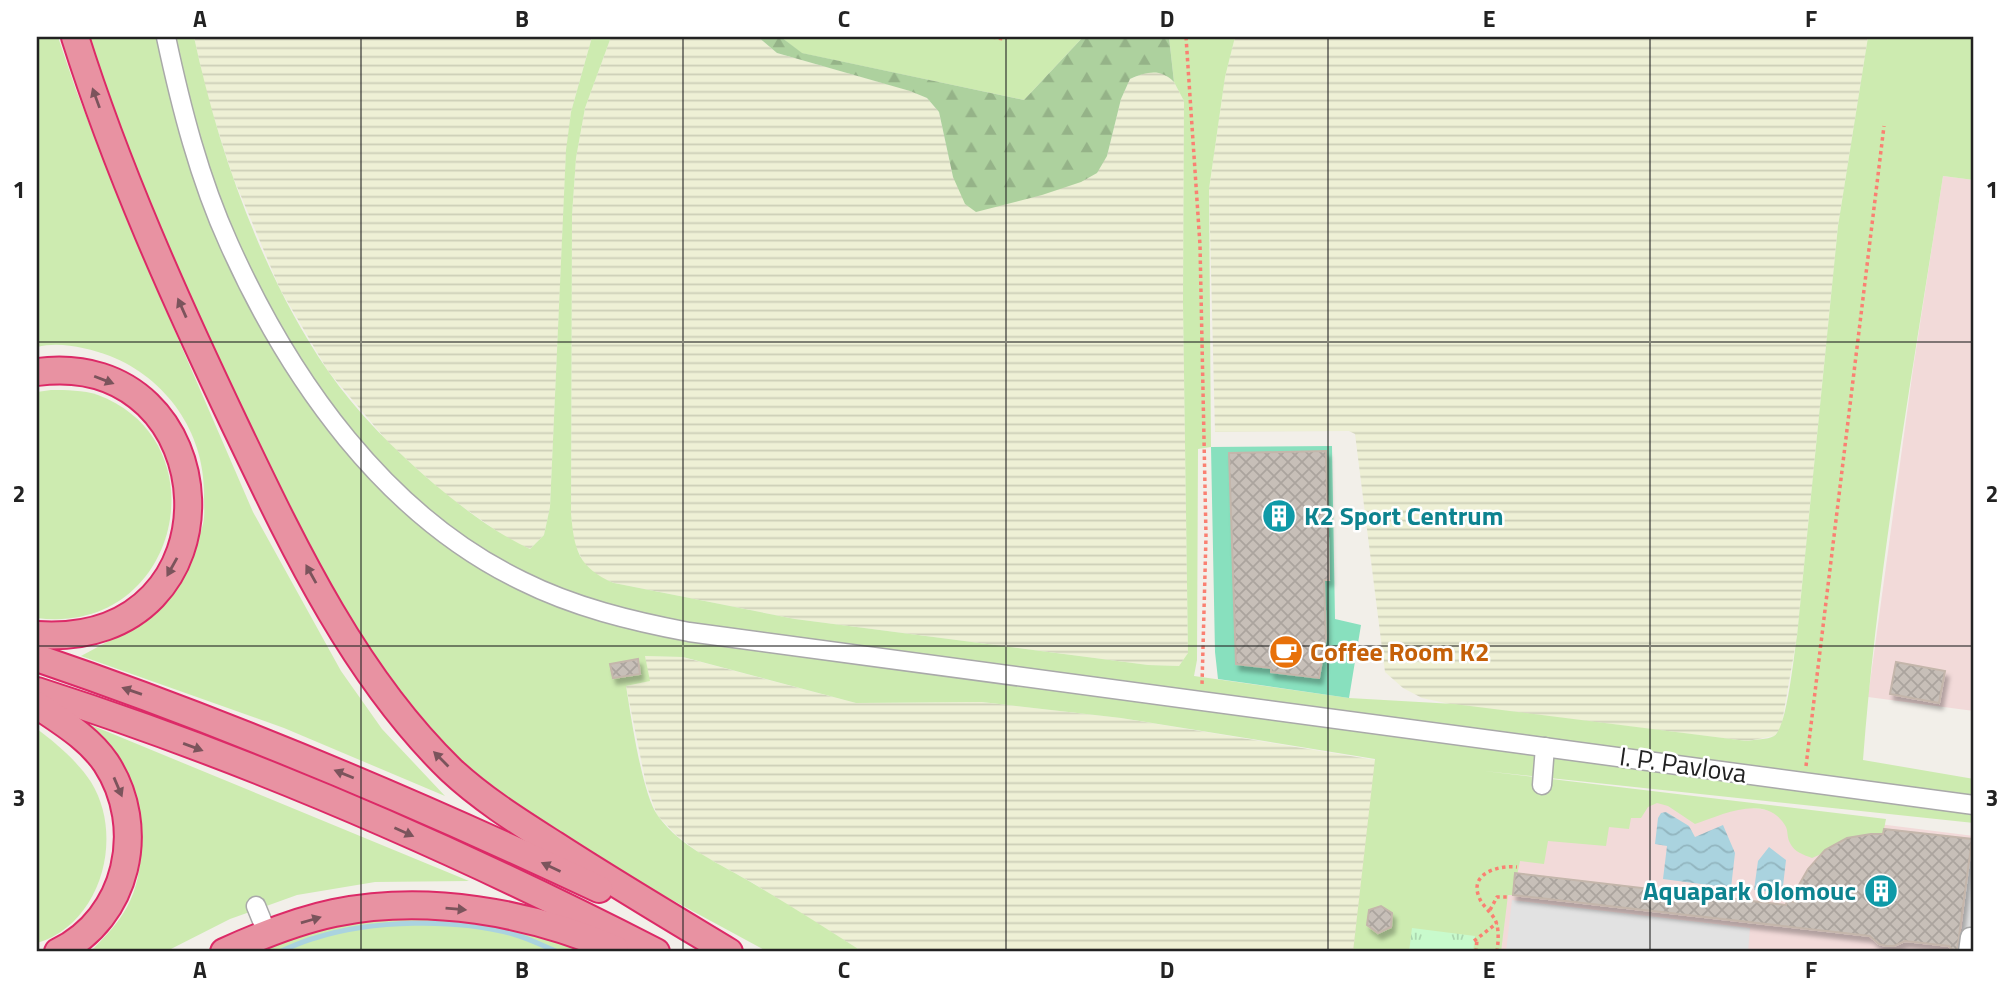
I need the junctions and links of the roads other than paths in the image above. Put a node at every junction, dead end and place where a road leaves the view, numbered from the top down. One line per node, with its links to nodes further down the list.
1 (75, 37): 18 (highway, one-way to 1)
2 (166, 37): 8 (street, I. P. Pavlova)
3 (37, 372): 4 (highway, one-way to 4)
4 (37, 635)
5 (37, 658): 17 (highway, one-way to 5)
6 (37, 691): 16 (highway, one-way to 16)
7 (37, 705): 13 (highway, one-way to 13)
8 (1545, 747): 9 (street); 10 (street, I. P. Pavlova)
9 (1542, 785)
10 (1974, 805)
11 (256, 906): 12 (street)
12 (267, 933): 14 (highway); 15 (highway, one-way to 15)
13 (58, 952)
14 (224, 952)
15 (622, 952)
16 (656, 952)
17 (722, 952)
18 (729, 952)

